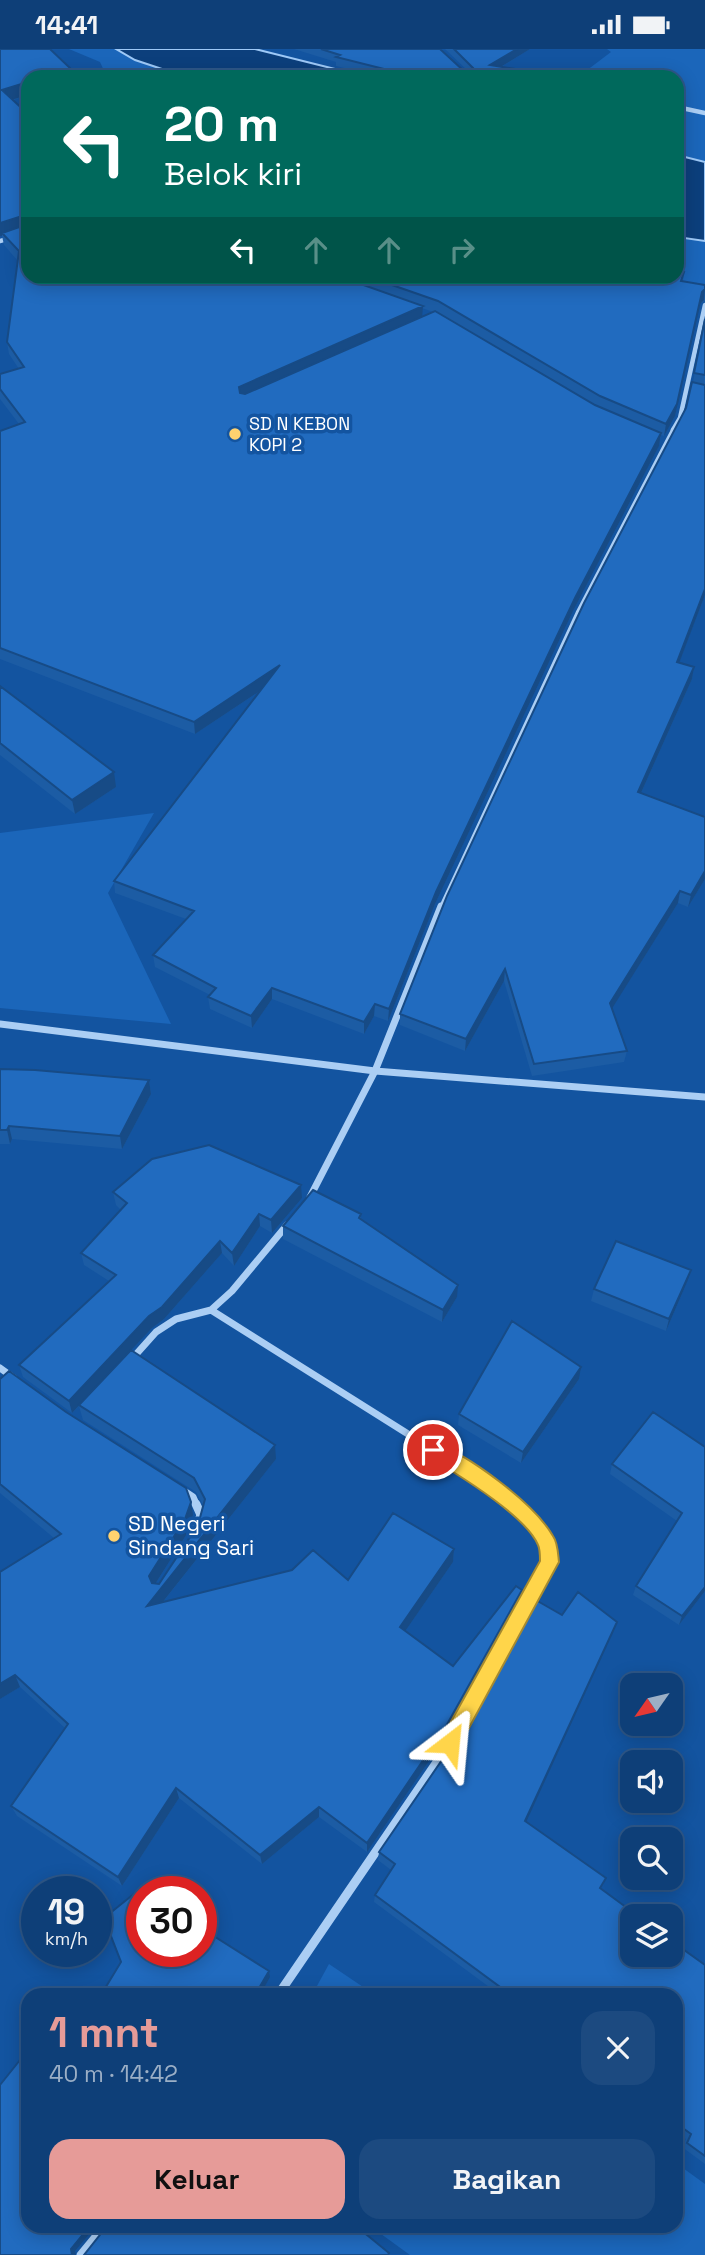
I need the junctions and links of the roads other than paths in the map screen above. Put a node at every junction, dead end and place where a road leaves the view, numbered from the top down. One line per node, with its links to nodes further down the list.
1 (684, 108): 2 (street)
2 (705, 113)
3 (21, 234): 4 (street)
4 (0, 241)
5 (705, 305): 6 (street)
6 (687, 389): 7 (street); 9 (street)
7 (696, 391)
8 (654, 438): 9 (street)
9 (667, 443): 11 (street)
10 (0, 1024): 11 (street)
11 (374, 1071): 12 (street); 13 (street)
12 (705, 1097)
13 (300, 1209)
14 (291, 1220): 15 (street)
15 (211, 1310): 17 (street); 21 (street)
16 (0, 1368): 18 (street)
17 (120, 1372)
18 (21, 1384)
19 (171, 1483): 20 (street)
20 (187, 1546)
21 (283, 1988)
22 (99, 2233): 23 (street)
23 (81, 2255)

